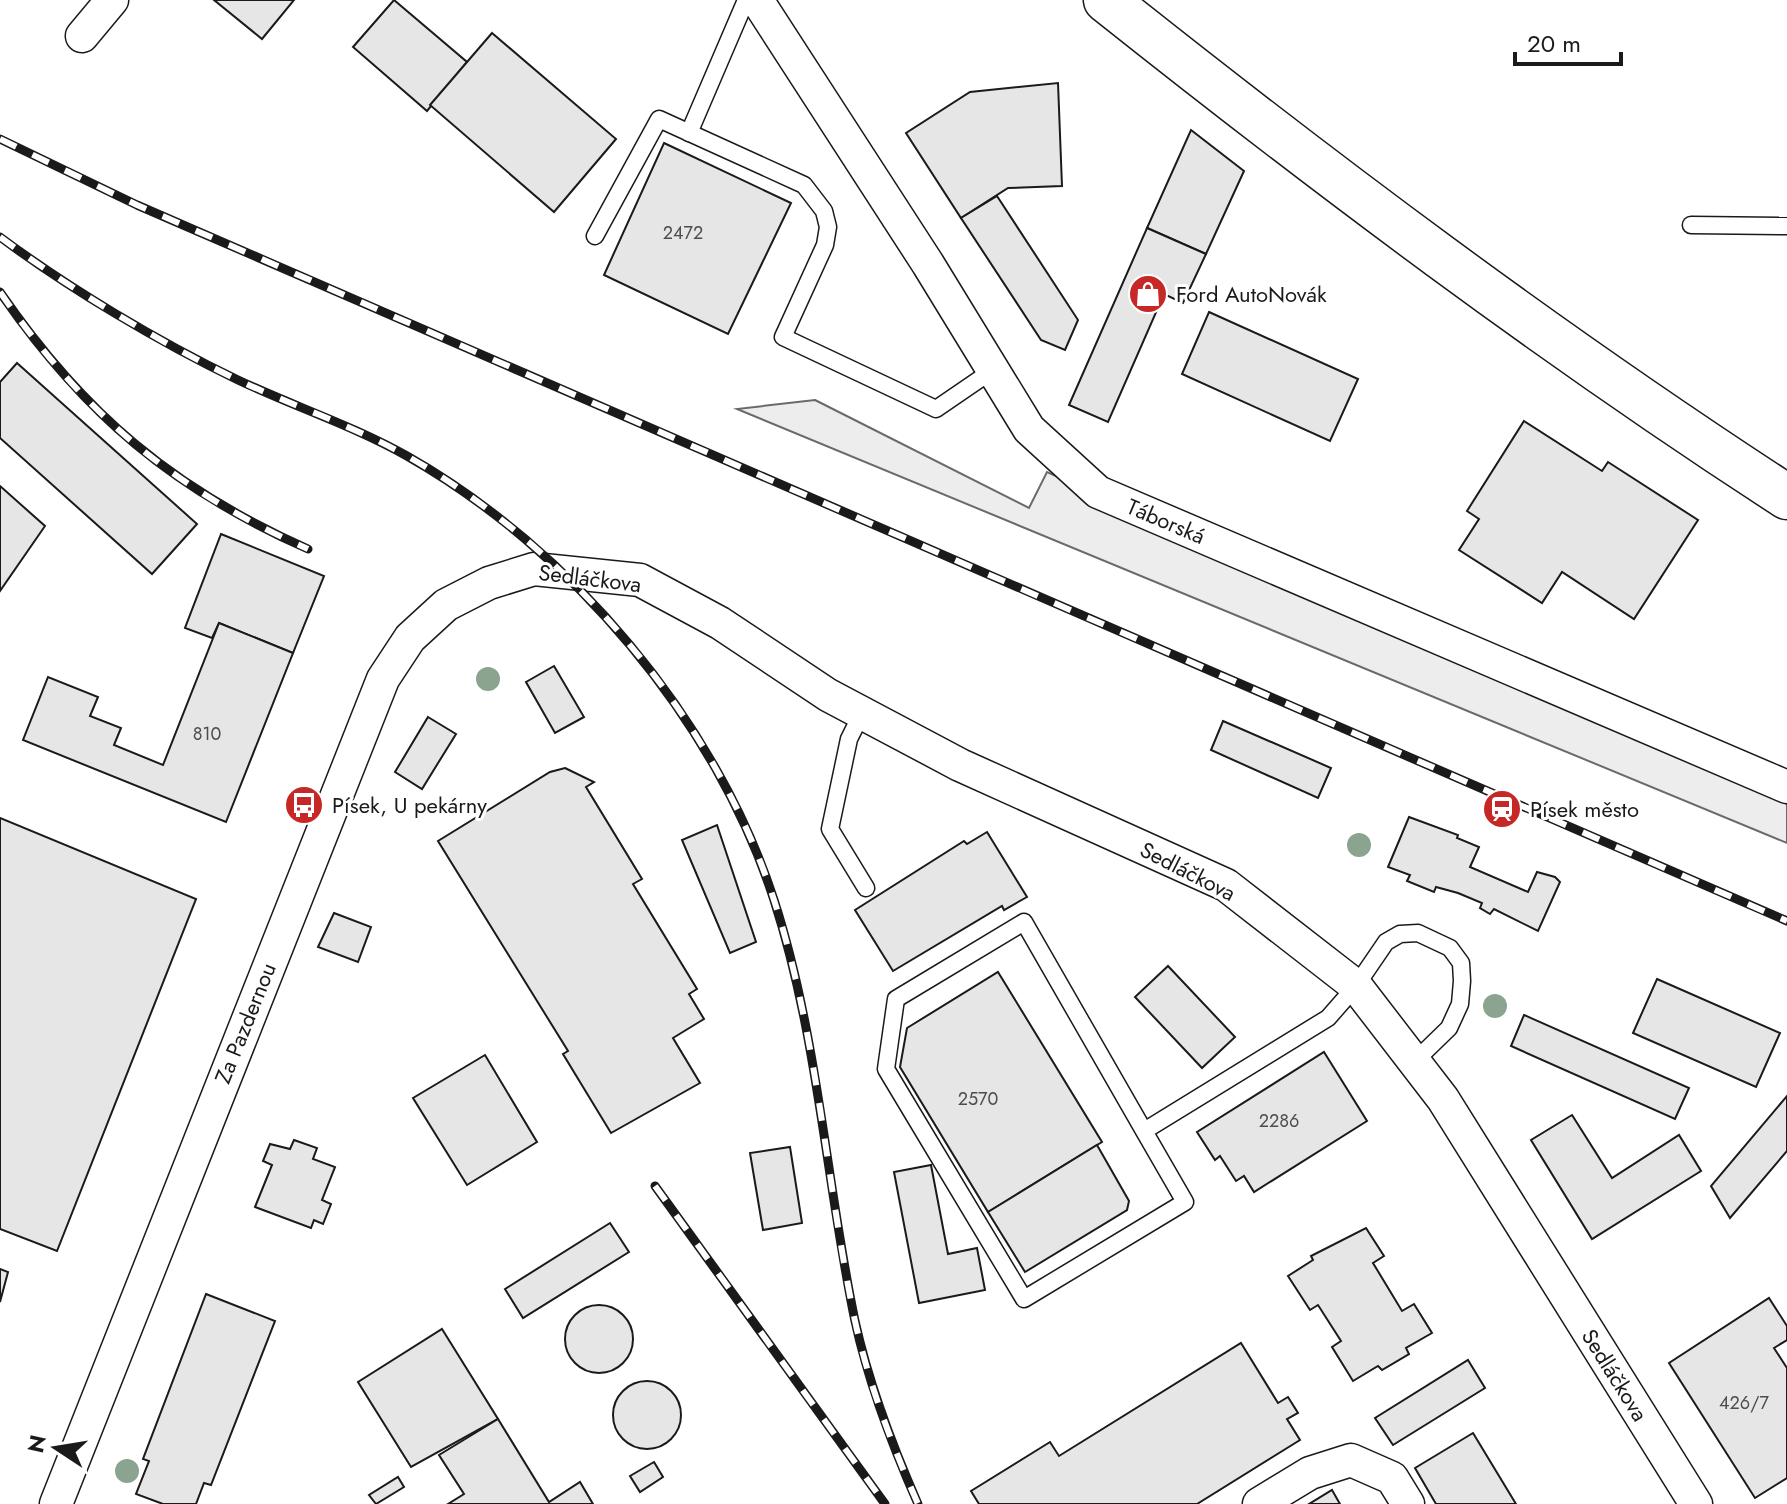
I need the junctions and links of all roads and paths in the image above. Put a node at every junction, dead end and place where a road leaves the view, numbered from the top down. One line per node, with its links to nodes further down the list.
1 (112, 0): 5 (street)
2 (746, 0): 6 (lane)
3 (757, 0): 10 (street, Táborská)
4 (1106, 0): 11 (main road)
5 (82, 36)
6 (689, 133): 9 (lane); 10 (lane)
7 (1691, 225): 8 (lane)
8 (1787, 226)
9 (595, 236)
10 (993, 370): 14 (street, Táborská)
11 (1787, 497)
12 (489, 583): 13 (street, Sedláčkova); 19 (street, Za Pazdernou)
13 (862, 713): 15 (lane); 16 (street, Sedláčkova)
14 (1787, 787)
15 (866, 888)
16 (1356, 986): 17 (street, Sedláčkova); 17 (lane); 18 (lane)
17 (1414, 1062): 22 (street, Sedláčkova)
18 (1144, 1131): 18 (lane)
19 (56, 1504)
20 (1259, 1504): 21 (street)
21 (1408, 1504)
22 (1696, 1504)

